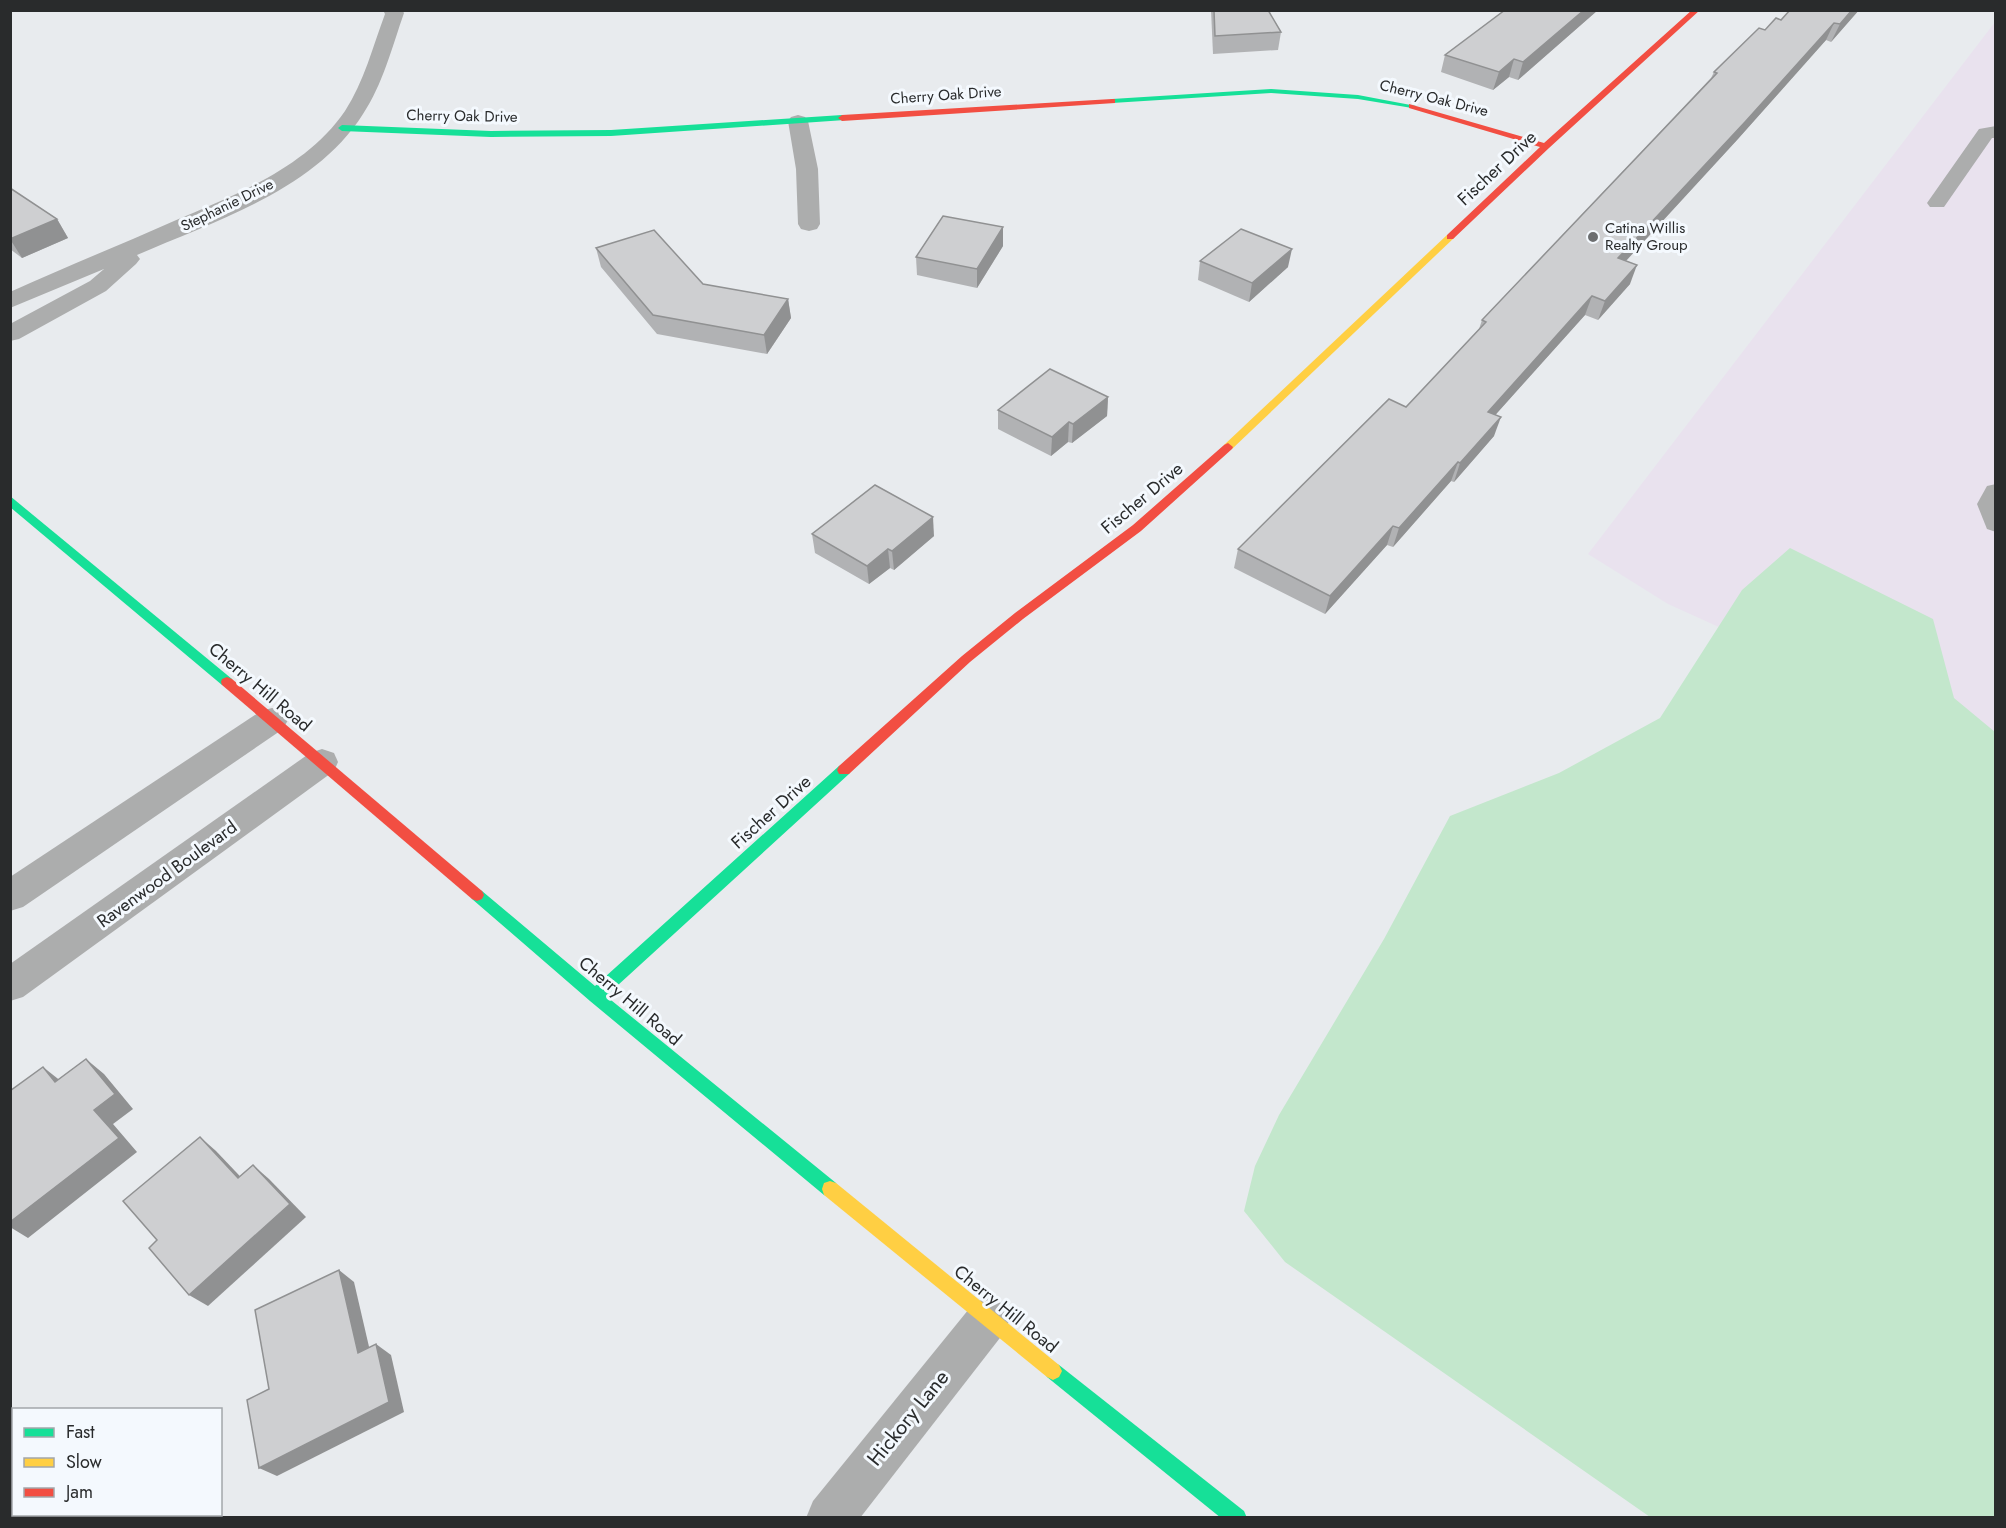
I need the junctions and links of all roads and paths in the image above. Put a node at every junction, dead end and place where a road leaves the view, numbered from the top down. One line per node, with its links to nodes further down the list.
1 (392, 10): 4 (street, Stephanie Drive)
2 (1697, 10): 6 (street, Fischer Drive)
3 (798, 121): 4 (street, Cherry Oak Drive); 6 (street, Cherry Oak Drive); 8 (street)
4 (342, 128): 9 (street, Stephanie Drive)
5 (1995, 132): 7 (lane)
6 (1546, 146): 19 (street, Fischer Drive)
7 (1937, 203)
8 (808, 224)
9 (145, 244): 10 (street, Stephanie Drive); 11 (street, Stephanie Drive)
10 (10, 301)
11 (10, 334)
12 (1995, 492): 14 (lane)
13 (10, 500): 15 (street, Cherry Hill Road)
14 (1995, 523)
15 (272, 720): 16 (street, Cherry Hill Road); 17 (street)
16 (322, 762): 18 (street, Ravenwood Boulevard); 19 (street, Cherry Hill Road)
17 (10, 896)
18 (10, 985)
19 (595, 996): 20 (street, Cherry Hill Road)
20 (988, 1319): 21 (street, Hickory Lane); 22 (street, Cherry Hill Road)
21 (830, 1518)
22 (1237, 1518)

